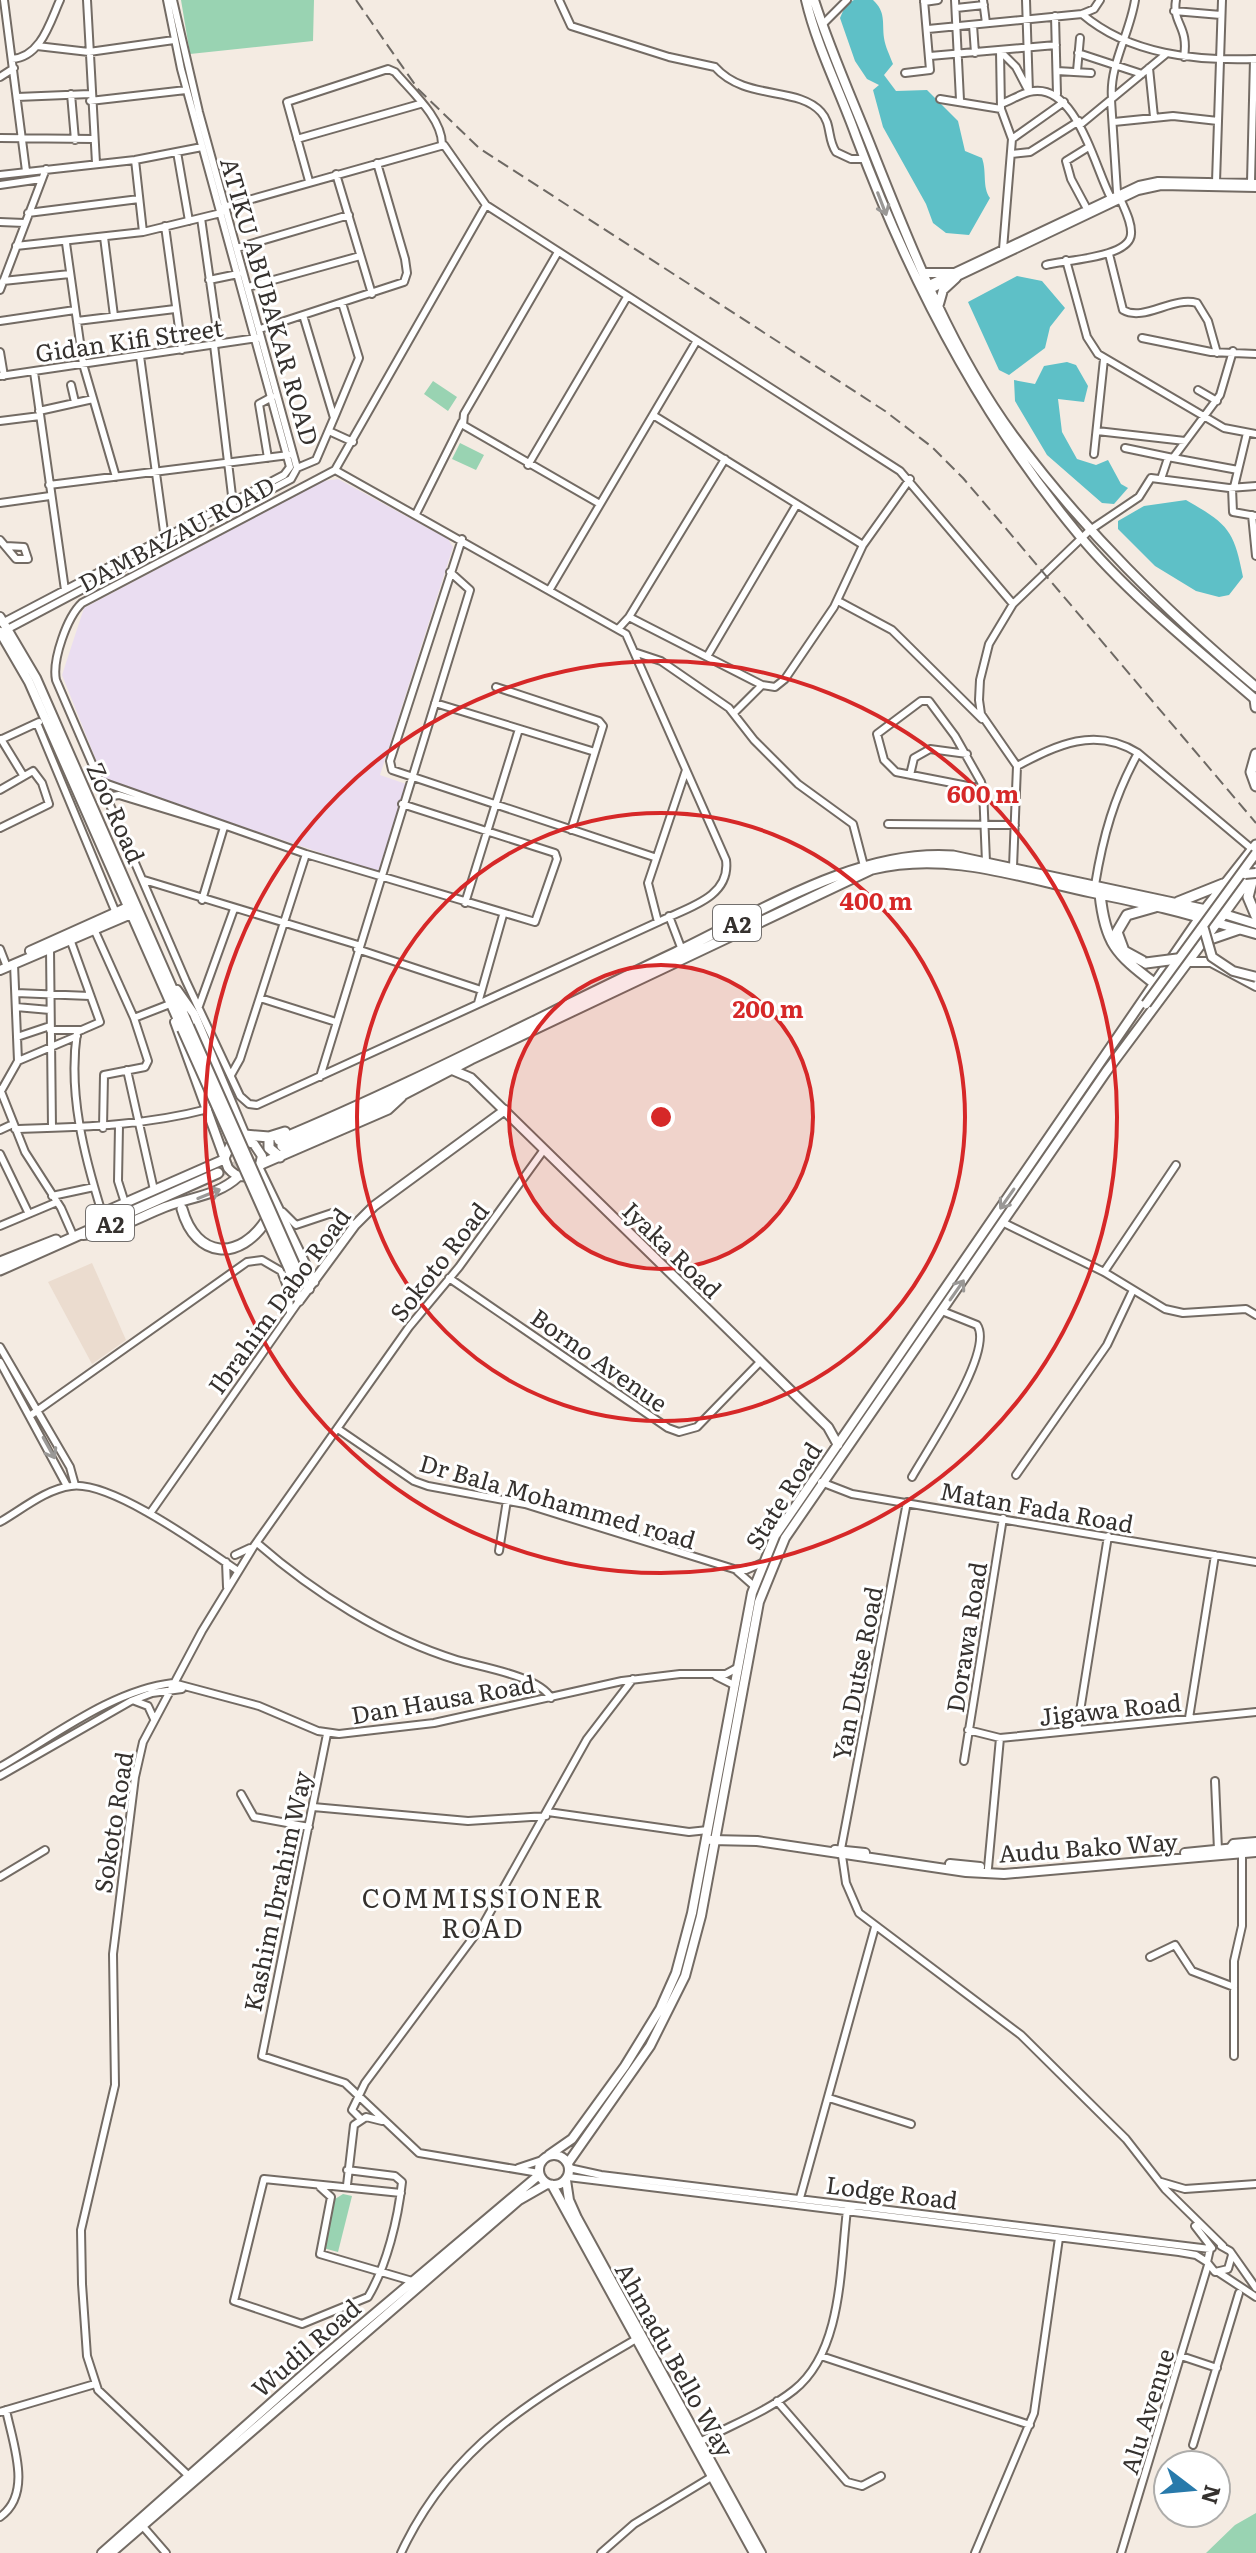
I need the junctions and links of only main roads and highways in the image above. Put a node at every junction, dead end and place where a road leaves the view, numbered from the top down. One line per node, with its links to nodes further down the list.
1 (806, 0): 3 (main road)
2 (816, 0): 3 (main road)
3 (834, 65): 4 (main road); 5 (main road, one-way to 5)
4 (923, 273): 5 (main road); 6 (main road)
5 (926, 289): 6 (main road); 7 (main road)
6 (939, 305): 7 (main road)
7 (949, 334): 8 (main road)
8 (1011, 439): 10 (main road); 11 (main road)
9 (2, 629): 22 (main road, Zoo Road); 34 (main road, Zoo Road)
10 (1256, 687)
11 (1256, 700): 12 (highway)
12 (1256, 707)
13 (1256, 754): 14 (highway)
14 (1256, 786)
15 (1255, 849): 18 (highway); 31 (main road, bridge)
16 (1256, 860): 17 (main road, bridge)
17 (1253, 872): 24 (highway); 25 (highway); 27 (main road, bridge)
18 (1226, 883): 20 (highway); 23 (highway)
19 (1097, 889): 20 (highway, A2); 21 (highway, A2); 35 (highway); 40 (highway, A2); 44 (highway, A2)
20 (1177, 902): 23 (highway, A2)
21 (1157, 906): 23 (highway, A2); 31 (highway, bridge)
22 (129, 911): 32 (main road); 32 (main road); 38 (main road, Zoo Road)
23 (1203, 913): 24 (highway, A2); 26 (highway, A2); 35 (main road, State Road)
24 (1224, 914): 25 (main road); 26 (highway)
25 (1256, 919)
26 (1217, 923): 28 (main road); 30 (main road, State Road)
27 (1204, 929): 33 (main road, bridge); 37 (main road, bridge)
28 (1239, 929): 29 (main road); 30 (main road)
29 (1256, 934)
30 (1199, 947): 31 (main road, State Road)
31 (1182, 961): 36 (main road); 37 (main road, bridge); 42 (main road, State Road)
32 (5, 965)
33 (1256, 977)
34 (170, 982): 39 (main road, Zoo Road); 46 (main road)
35 (1154, 983): 42 (main road, State Road)
36 (1256, 986)
37 (1147, 1005): 42 (main road)
38 (172, 1007): 39 (main road, Zoo Road); 49 (main road)
39 (185, 1028): 53 (main road, bridge); 57 (main road, bridge)
40 (471, 1059): 41 (highway, A2); 43 (main road)
41 (450, 1069): 43 (main road); 44 (highway, A2)
42 (1103, 1069): 61 (main road, State Road, one-way to 61); 61 (main road, State Road, one-way to 42)
43 (471, 1078): 45 (main road, Iyaka Road)
44 (404, 1090): 47 (highway, A2); 48 (highway)
45 (505, 1110): 59 (main road, Ibrahim Dabo Road); 60 (main road, Iyaka Road)
46 (246, 1138): 47 (highway); 49 (main road); 50 (main road)
47 (277, 1141): 48 (highway)
48 (280, 1157): 50 (highway)
49 (225, 1158): 51 (main road); 54 (main road)
50 (260, 1166): 51 (main road); 59 (main road)
51 (239, 1176): 55 (main road, one-way to 51)
52 (182, 1209): 53 (highway)
53 (267, 1219): 57 (main road, bridge)
54 (95, 1223): 55 (highway, A2); 55 (highway, A2)
55 (77, 1234): 56 (highway, A2); 58 (highway, A2)
56 (0, 1262)
57 (292, 1267): 59 (main road); 59 (main road, Ibrahim Dabo Road)
58 (0, 1270)
59 (311, 1286)
60 (828, 1427): 61 (main road); 62 (main road, Iyaka Road)
61 (848, 1437): 62 (main road, State Road)
62 (841, 1447): 63 (main road, State Road)
63 (819, 1480): 64 (main road, State Road); 64 (main road, State Road)
64 (711, 1835): 66 (main road, Audu Bako Way); 68 (main road, State Road); 69 (main road, State Road)
65 (1256, 1844): 66 (main road, Audu Bako Way)
66 (841, 1852): 67 (main road, Audu Bako Way)
67 (1256, 1852)
68 (546, 2157): 69 (main road); 70 (main road)
69 (568, 2172): 71 (main road, Wudil Road); 73 (main road, Ahmadu Bello Way)
70 (539, 2174): 71 (main road, Ahmadu Bello Way); 72 (main road, Wudil Road)
71 (549, 2184): 72 (main road, Wudil Road); 73 (main road, Ahmadu Bello Way)
72 (416, 2281): 75 (main road, Wudil Road)
73 (618, 2301): 74 (main road, Ahmadu Bello Way)
74 (714, 2476): 78 (main road, Ahmadu Bello Way); 79 (main road, Ahmadu Bello Way)
75 (139, 2522): 76 (main road, Wudil Road); 77 (main road, Wudil Road)
76 (102, 2553)
77 (111, 2553)
78 (754, 2553)
79 (761, 2553)

